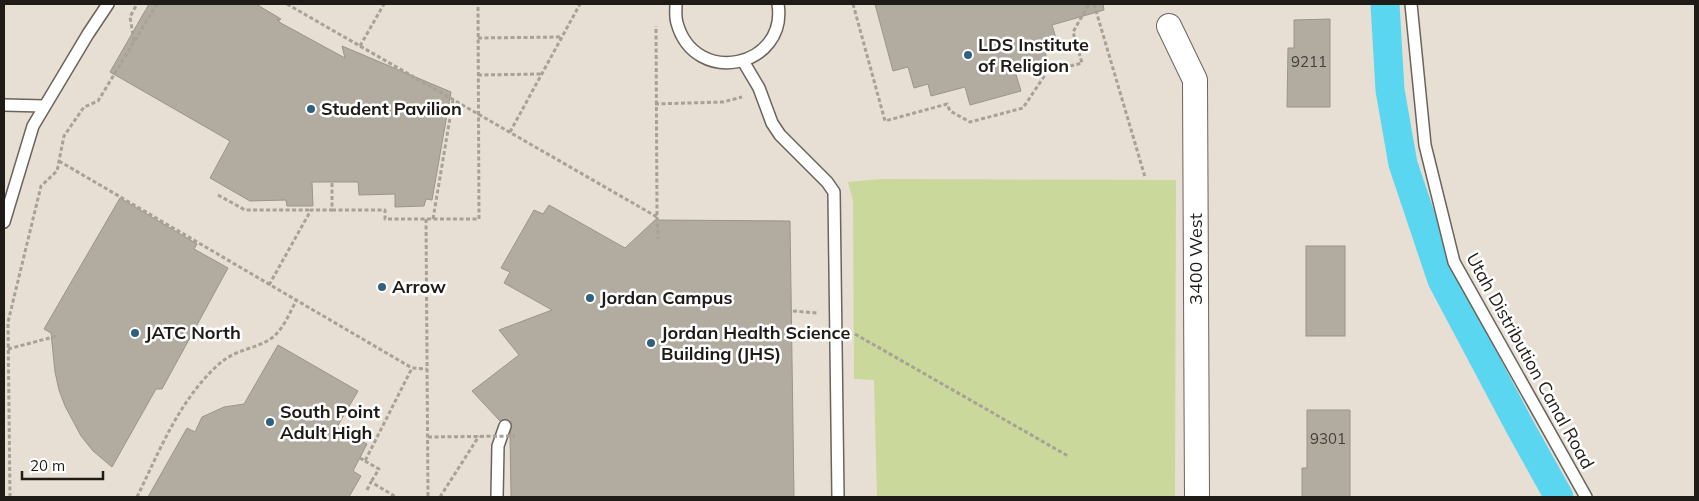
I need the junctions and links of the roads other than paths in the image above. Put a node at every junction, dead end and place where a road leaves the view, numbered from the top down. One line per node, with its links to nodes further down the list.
1 (108, 4): 8 (lane)
2 (676, 4): 6 (lane)
3 (778, 4): 6 (lane)
4 (1411, 4): 14 (lane, Utah Distribution Canal Road)
5 (1169, 26): 13 (street, 3400 West)
6 (743, 61): 12 (lane)
7 (4, 105): 8 (lane)
8 (44, 106): 9 (lane)
9 (4, 222)
10 (505, 426): 11 (lane)
11 (497, 497)
12 (838, 497)
13 (1197, 497)
14 (1586, 497)

